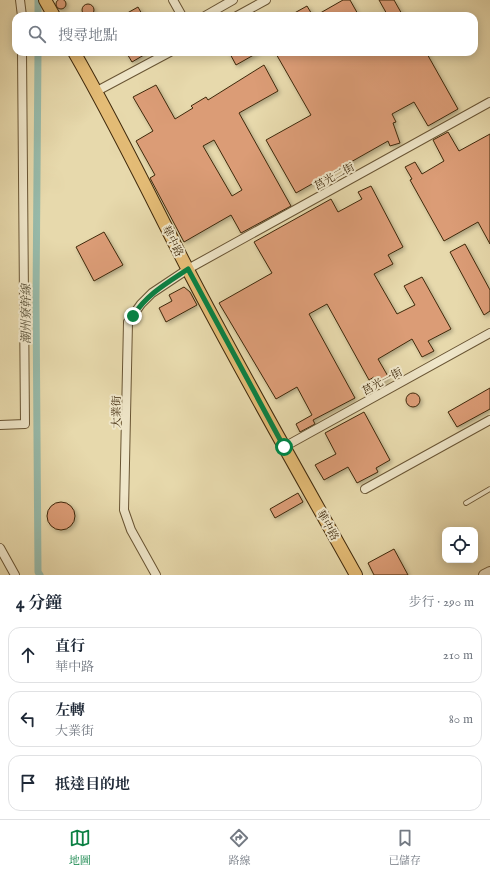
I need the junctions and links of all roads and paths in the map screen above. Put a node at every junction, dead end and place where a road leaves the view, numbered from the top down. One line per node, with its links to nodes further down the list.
1 (20, 0): 6 (street)
2 (45, 0): 7 (main road)
3 (173, 0): 8 (street)
4 (233, 0): 9 (street)
5 (266, 0): 10 (street)
6 (22, 12)
7 (52, 12)
8 (180, 12)
9 (212, 12)
10 (244, 12)
11 (22, 56): 19 (street)
12 (76, 56): 14 (main road, 華中路)
13 (163, 56): 14 (street)
14 (97, 91): 16 (main road, 華中路)
15 (490, 102): 16 (street, 莒光二街)
16 (188, 269): 20 (main road, 華中路); 27 (street, 大業街)
17 (490, 333): 20 (street, 莒光一街)
18 (490, 420): 21 (street)
19 (0, 425)
20 (284, 447): 28 (main road, 華中路)
21 (365, 489)
22 (490, 489): 23 (lane)
23 (466, 503)
24 (0, 548): 26 (street)
25 (490, 572): 29 (street)
26 (15, 575)
27 (156, 575)
28 (356, 575)
29 (484, 575)

